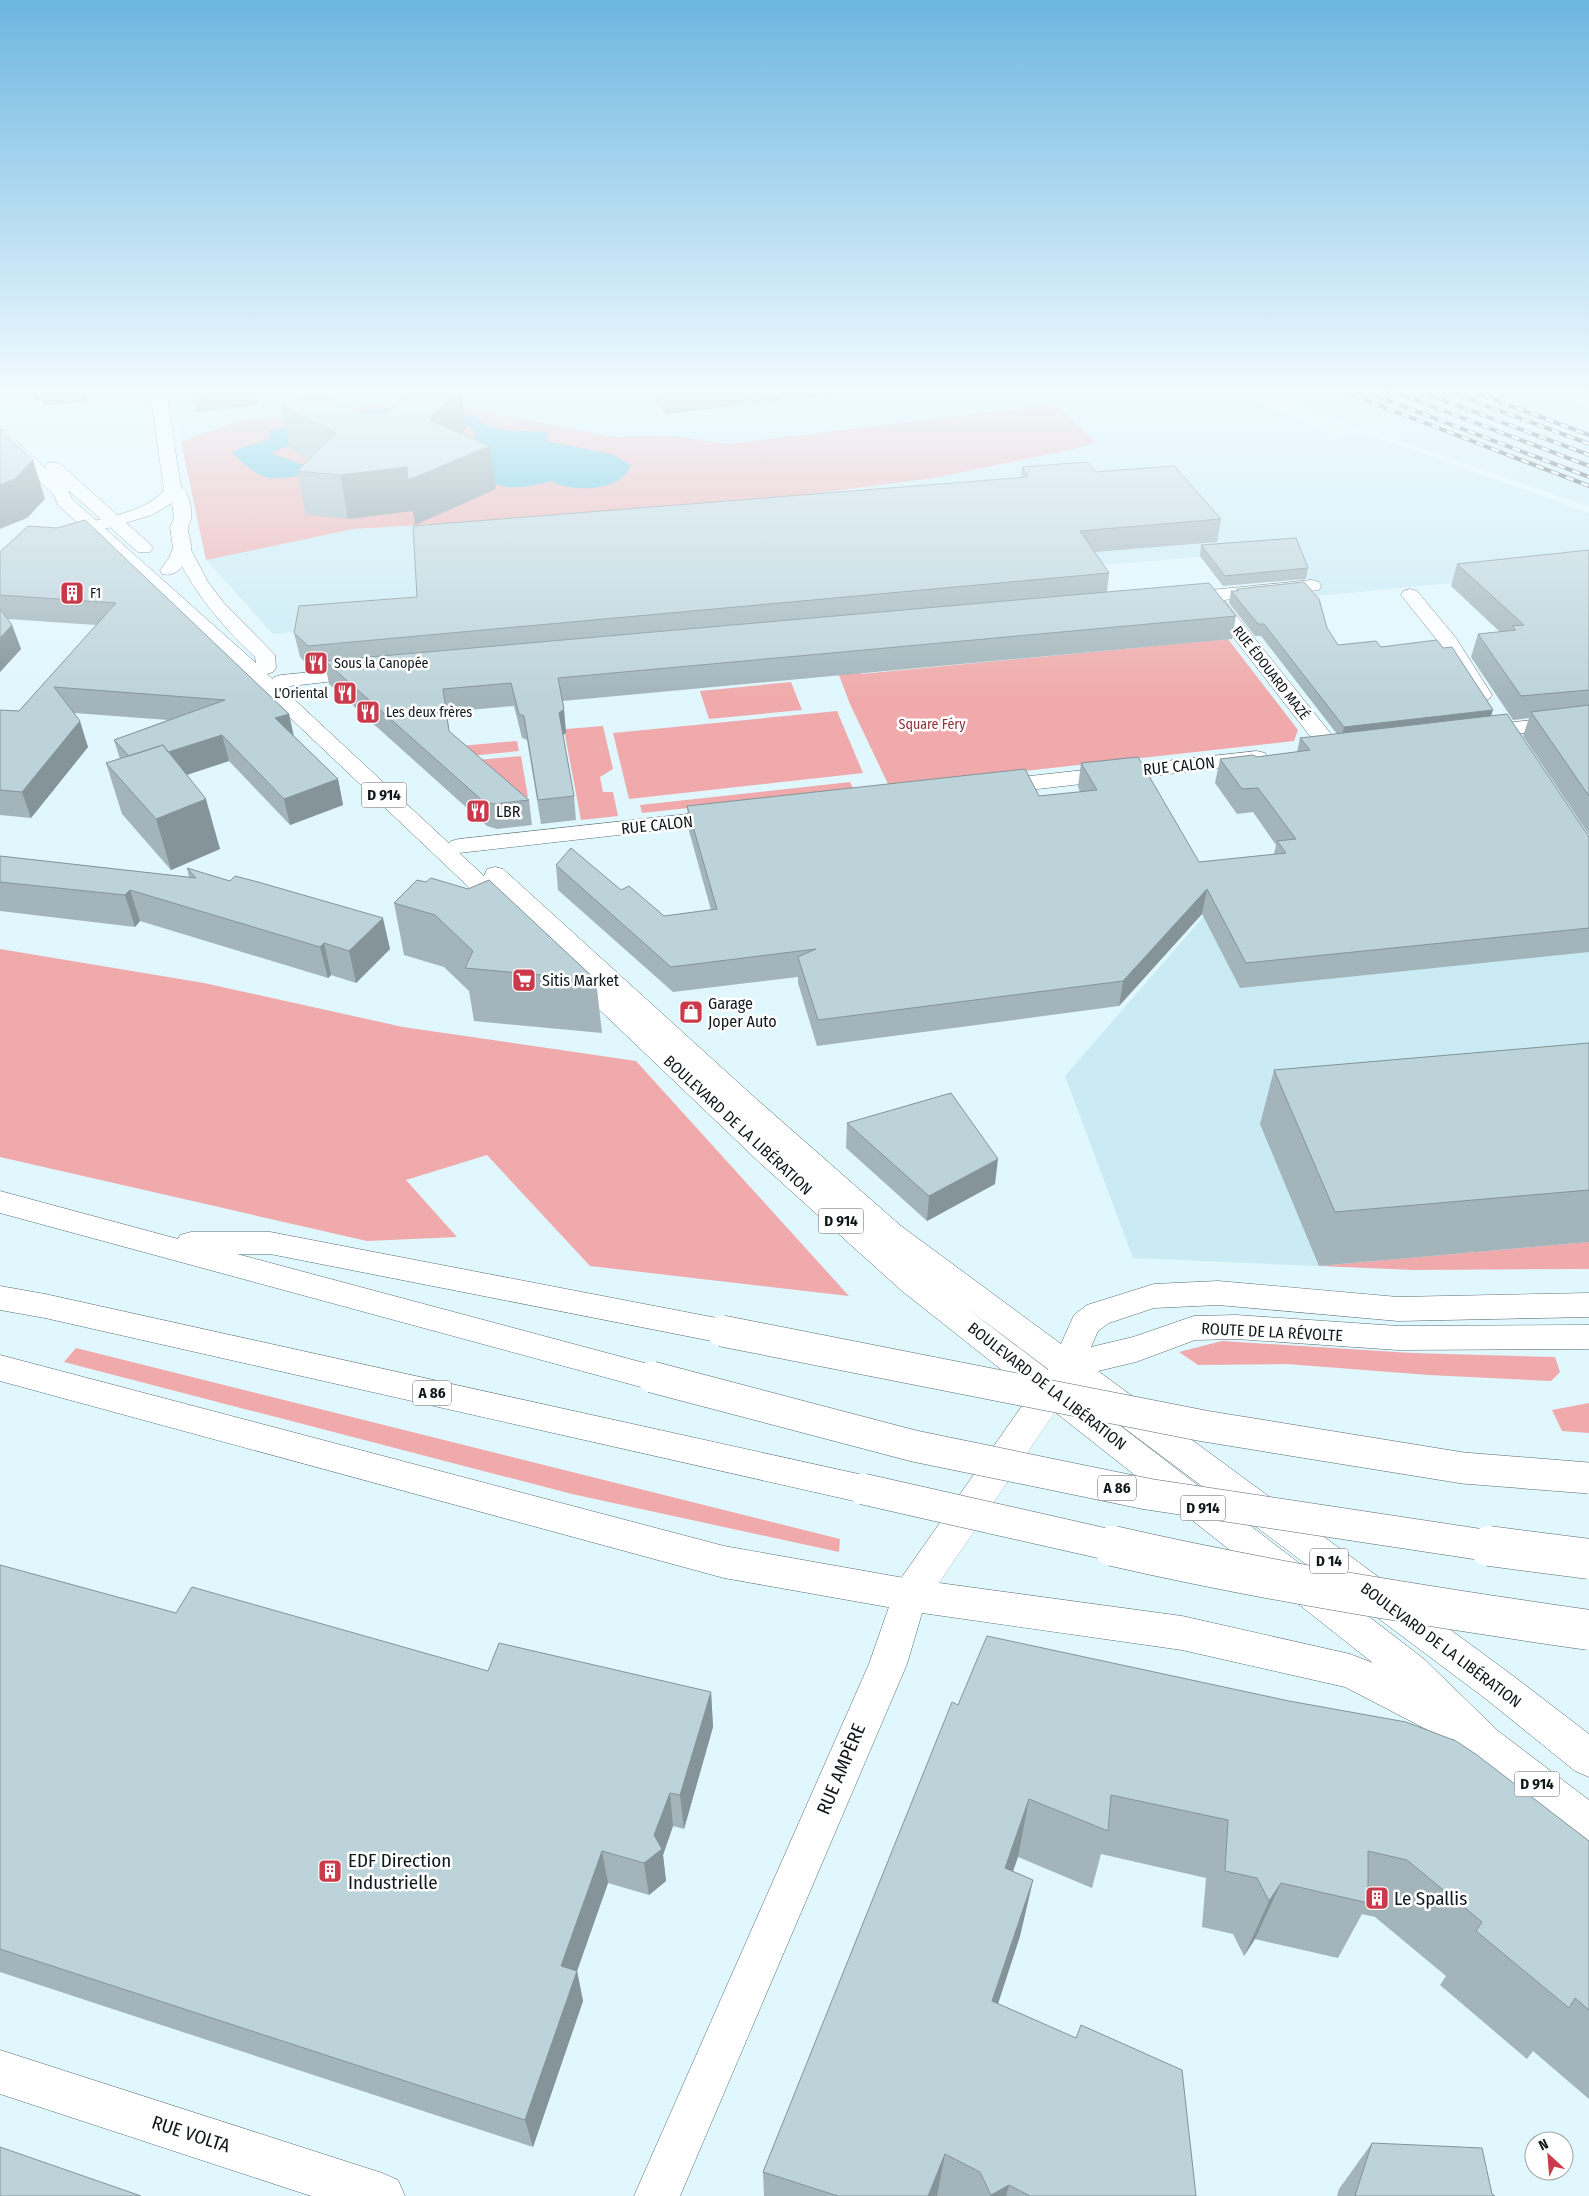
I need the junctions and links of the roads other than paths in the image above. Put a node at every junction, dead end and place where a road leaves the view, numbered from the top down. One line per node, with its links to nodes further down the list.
1 (62, 493): 6 (main road, BOULEVARD DE LA LIBÉRATION / D 914)
2 (73, 493): 6 (main road, BOULEVARD DE LA LIBÉRATION / D 914)
3 (171, 493): 5 (main road)
4 (179, 493): 7 (main road)
5 (146, 511): 6 (main road); 7 (main road)
6 (102, 524): 9 (main road, BOULEVARD DE LA LIBÉRATION / D 914); 24 (main road, BOULEVARD DE LA LIBÉRATION / D 914)
7 (179, 527): 8 (main road)
8 (182, 548): 9 (main road); 15 (main road)
9 (168, 570): 15 (main road, BOULEVARD DE LA LIBÉRATION / D 914)
10 (1312, 586): 12 (main road)
11 (1410, 595): 18 (main road)
12 (1211, 596): 13 (main road); 19 (main road, RUE ÉDOUARD MAZÉ)
13 (1162, 600)
14 (378, 672): 15 (main road)
15 (273, 674): 23 (main road, BOULEVARD DE LA LIBÉRATION / D 914)
16 (1589, 720): 18 (main road)
17 (1458, 735): 18 (main road)
18 (1510, 738)
19 (1304, 752)
20 (1276, 756): 21 (main road, RUE CALON)
21 (975, 789)
22 (742, 815): 23 (main road, RUE CALON)
23 (459, 846): 24 (main road, BOULEVARD DE LA LIBÉRATION / D 914)
24 (613, 995): 31 (main road, BOULEVARD DE LA LIBÉRATION / D 914)
25 (0, 1202): 26 (main road, A 86)
26 (152, 1243): 32 (main road, bridge); 33 (main road, A 86, bridge)
27 (0, 1298): 35 (main road, A 86, bridge)
28 (1589, 1306): 31 (main road, ROUTE DE LA RÉVOLTE)
29 (1589, 1337): 31 (main road, ROUTE DE LA RÉVOLTE)
30 (0, 1368): 34 (main road)
31 (1059, 1378): 34 (main road, RUE AMPÈRE); 36 (main road, BOULEVARD DE LA LIBÉRATION / D 914); 37 (main road, BOULEVARD DE LA LIBÉRATION / D 14)
32 (1589, 1478)
33 (1589, 1559)
34 (910, 1595): 36 (main road); 41 (main road, RUE AMPÈRE)
35 (1589, 1630)
36 (1484, 1744): 38 (main road, BOULEVARD DE LA LIBÉRATION / D 914)
37 (1589, 1758)
38 (1589, 1825)
39 (0, 2072): 40 (main road, RUE VOLTA)
40 (382, 2196)
41 (657, 2196)

